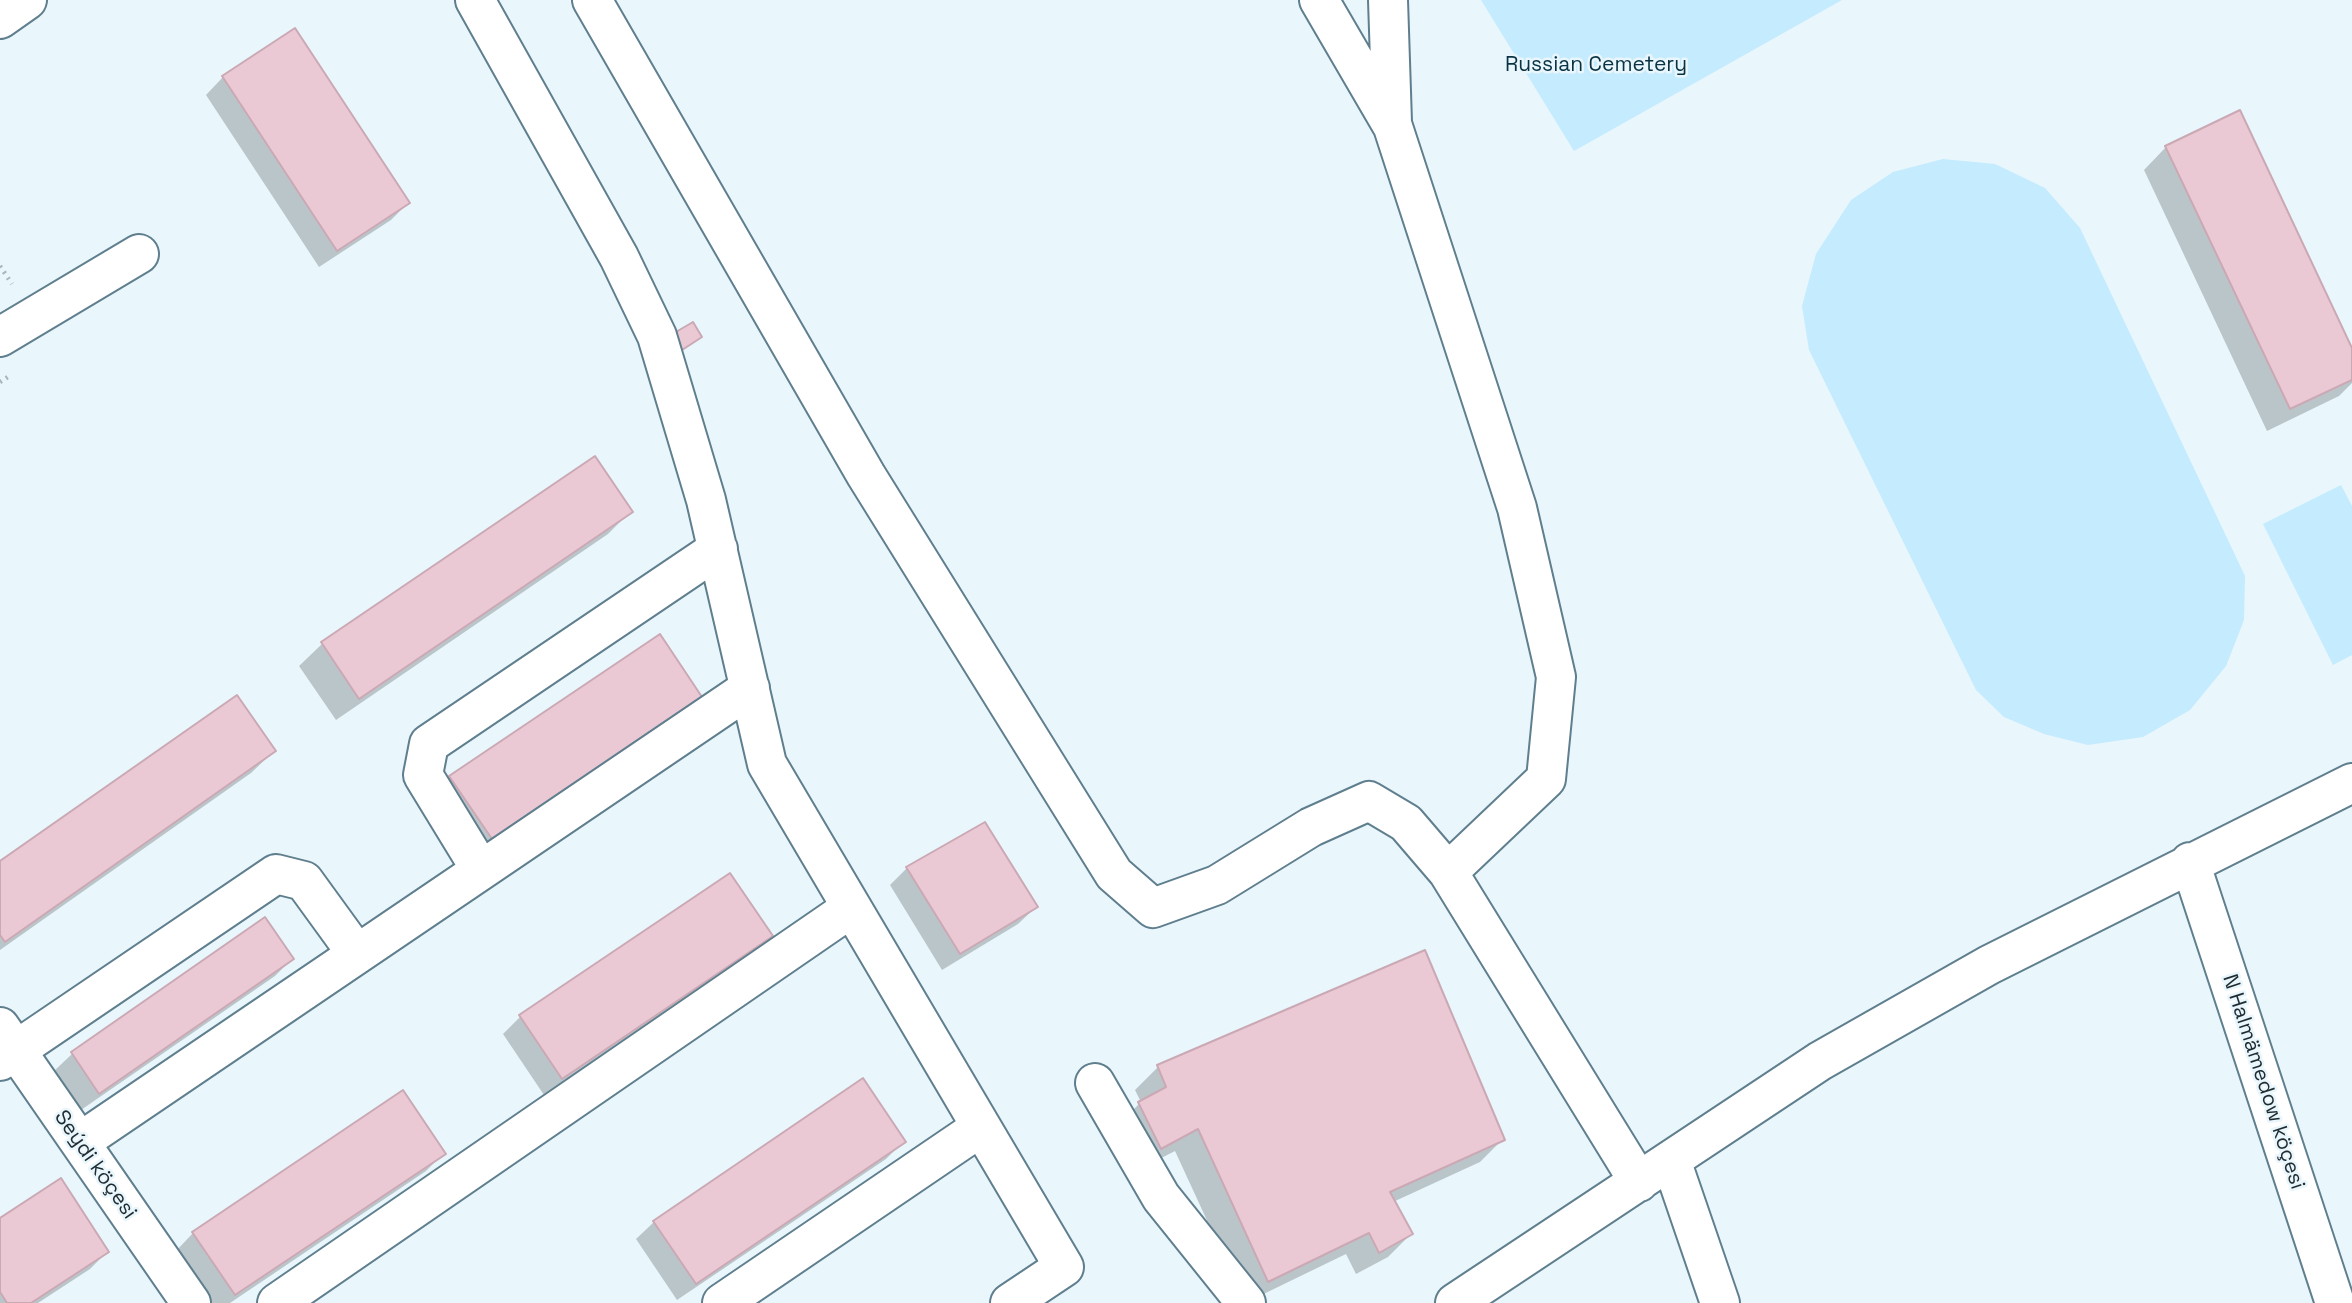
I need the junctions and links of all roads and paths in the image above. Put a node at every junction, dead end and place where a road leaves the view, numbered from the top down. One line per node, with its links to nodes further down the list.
1 (27, 0): 6 (street)
2 (475, 0): 10 (street)
3 (592, 0): 15 (street)
4 (1319, 0): 7 (street)
5 (1388, 0): 7 (street)
6 (0, 19)
7 (1392, 127): 15 (street)
8 (139, 254): 9 (street)
9 (0, 337)
10 (718, 549): 11 (street); 14 (street)
11 (750, 688): 14 (street); 16 (street)
12 (2352, 783): 13 (street)
13 (2190, 862): 22 (street); 31 (street, N Halmämedow köçesi)
14 (481, 870): 17 (street)
15 (1448, 872): 23 (street)
16 (851, 908): 20 (street); 25 (street)
17 (357, 954): 18 (street); 21 (street)
18 (5, 1046): 21 (street, Seýdi köçesi)
19 (1095, 1083): 28 (street)
20 (981, 1127): 26 (street); 27 (street)
21 (79, 1142): 24 (street, Seýdi köçesi)
22 (1671, 1160): 23 (street); 30 (street)
23 (1639, 1182): 29 (street)
24 (191, 1303)
25 (277, 1303)
26 (722, 1303)
27 (1010, 1303)
28 (1246, 1303)
29 (1455, 1303)
30 (1720, 1303)
31 (2336, 1303)

